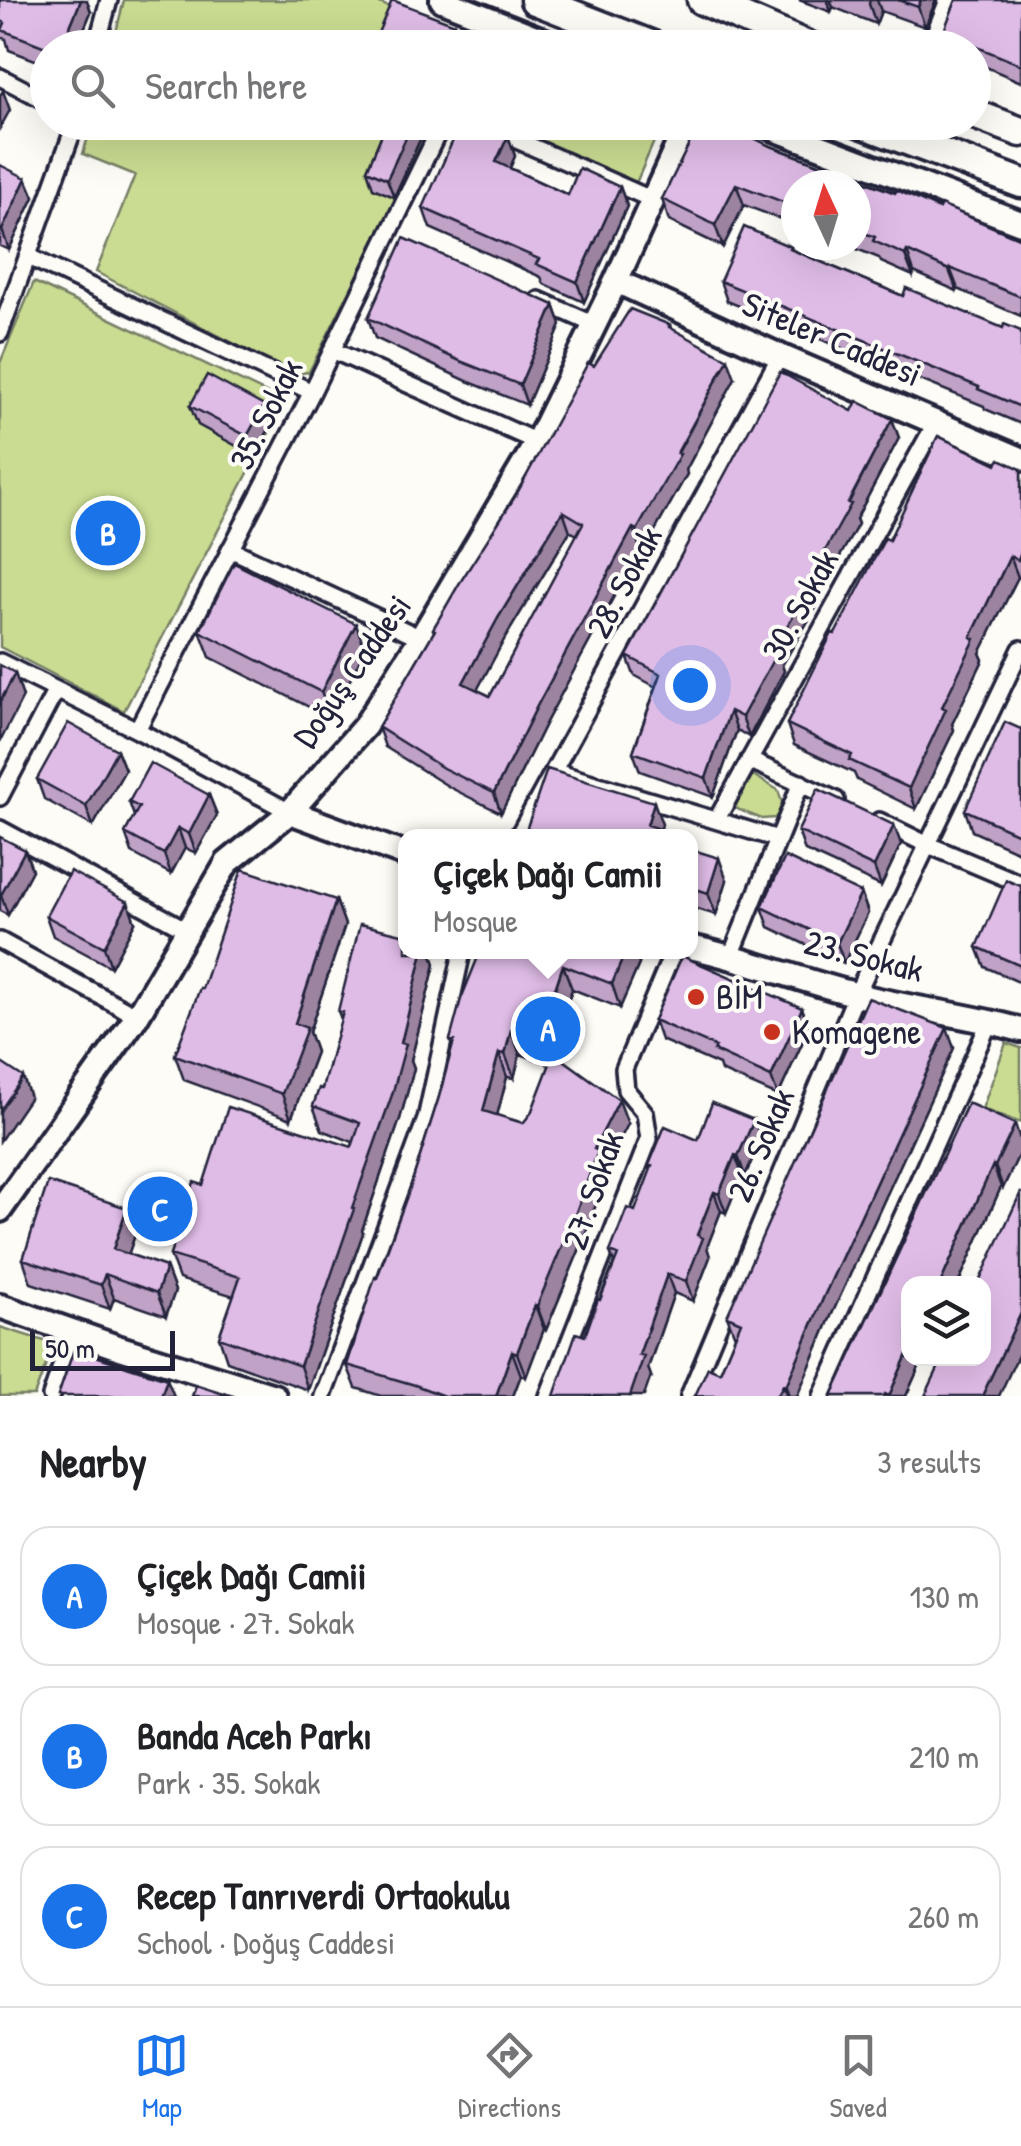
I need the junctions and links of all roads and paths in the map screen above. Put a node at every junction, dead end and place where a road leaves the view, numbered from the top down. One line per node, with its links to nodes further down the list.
1 (109, 0): 7 (street)
2 (442, 0): 6 (main road)
3 (535, 0): 10 (highway)
4 (702, 0): 11 (highway)
5 (948, 0): 12 (street)
6 (493, 20): 8 (street); 9 (main road)
7 (101, 30)
8 (488, 30)
9 (518, 30)
10 (612, 30)
11 (771, 30)
12 (936, 30)
13 (0, 77): 14 (street)
14 (30, 93)
15 (991, 121): 16 (highway)
16 (1021, 132)
17 (70, 140): 28 (street)
18 (434, 140): 26 (street, 35. Sokak)
19 (517, 140): 24 (street)
20 (680, 140): 24 (main road, Doğuş Caddesi)
21 (803, 140): 25 (main road)
22 (908, 140): 23 (highway)
23 (1021, 182)
24 (653, 200): 30 (main road, Doğuş Caddesi)
25 (1021, 223)
26 (390, 232): 27 (street); 35 (street, 35. Sokak)
27 (406, 240)
28 (29, 257): 31 (street); 37 (street)
29 (0, 281): 31 (street)
30 (616, 281): 33 (main road, Doğuş Caddesi); 36 (main road, Siteler Caddesi)
31 (18, 289): 34 (street)
32 (525, 294): 33 (street)
33 (593, 324): 39 (main road, Doğuş Caddesi)
34 (0, 334)
35 (332, 350): 37 (street, 35. Sokak); 39 (street)
36 (780, 356): 38 (main road, Siteler Caddesi); 50 (street, 28. Sokak)
37 (312, 392): 41 (street, 35. Sokak)
38 (936, 422): 40 (main road, Siteler Caddesi); 49 (street, 30. Sokak)
39 (537, 442): 42 (main road, Doğuş Caddesi)
40 (1021, 459)
41 (230, 549): 42 (street); 48 (street, 35. Sokak)
42 (421, 638): 54 (main road, Doğuş Caddesi)
43 (1021, 649): 45 (street, 26. Sokak)
44 (0, 662): 46 (street)
45 (1004, 683): 47 (street); 60 (street, 26. Sokak)
46 (56, 690): 48 (street); 52 (street)
47 (1021, 690)
48 (137, 730): 54 (street)
49 (748, 760): 51 (street); 56 (street, 30. Sokak)
50 (555, 772): 56 (street); 58 (street, 28. Sokak)
51 (801, 783): 53 (street); 59 (street)
52 (0, 797)
53 (854, 810)
54 (290, 812): 61 (main road); 63 (main road, Doğuş Caddesi)
55 (872, 818): 60 (street)
56 (716, 819): 59 (street)
57 (0, 829): 63 (street)
58 (522, 829)
59 (778, 838): 66 (street)
60 (926, 844): 62 (street); 69 (street, 26. Sokak)
61 (398, 852)
62 (1021, 884)
63 (186, 930): 70 (main road, Doğuş Caddesi)
64 (0, 940): 70 (street)
65 (698, 949): 66 (main road, 23. Sokak)
66 (731, 956): 69 (main road, 23. Sokak)
67 (460, 959): 78 (street)
68 (669, 959): 79 (street, 27. Sokak)
69 (856, 995): 71 (main road, 23. Sokak); 80 (street, 26. Sokak)
70 (136, 1016): 73 (main road, Doğuş Caddesi)
71 (990, 1021): 72 (main road, 23. Sokak); 81 (street)
72 (1021, 1030)
73 (0, 1210)
74 (0, 1306): 75 (main road)
75 (73, 1332): 76 (street); 77 (main road)
76 (51, 1396)
77 (274, 1396)
78 (323, 1396)
79 (548, 1396)
80 (688, 1396)
81 (822, 1396)

